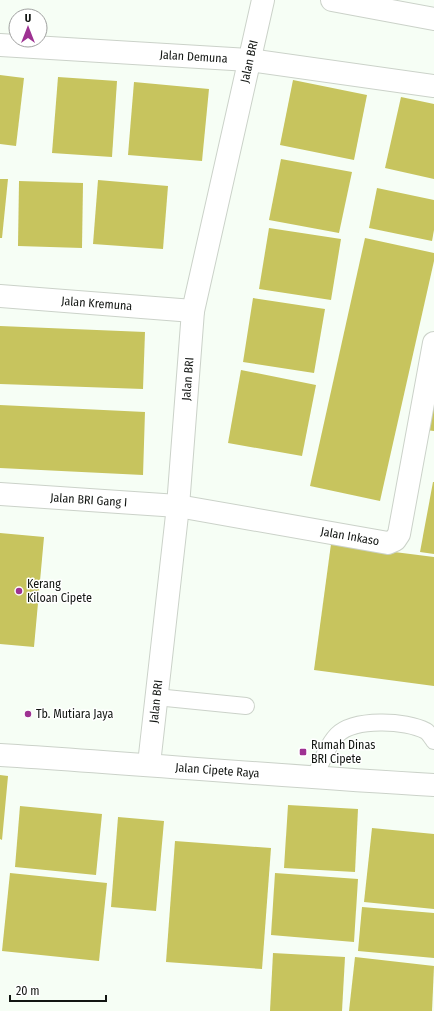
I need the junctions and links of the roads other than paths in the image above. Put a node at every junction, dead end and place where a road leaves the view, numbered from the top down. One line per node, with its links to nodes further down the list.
1 (263, 0): 5 (street, Jalan BRI)
2 (332, 0): 3 (street)
3 (434, 17)
4 (0, 45): 5 (street, Jalan Demuna)
5 (249, 60): 6 (street, Jalan Demuna); 8 (street, Jalan BRI)
6 (434, 86)
7 (0, 296): 8 (street, Jalan Kremuna)
8 (193, 311): 11 (street, Jalan BRI)
9 (434, 343): 11 (street, Jalan Inkaso)
10 (0, 494): 11 (street, Jalan BRI Gang I)
11 (178, 506): 12 (street, Jalan BRI)
12 (156, 697): 13 (lane); 16 (street, Jalan BRI)
13 (246, 706)
14 (434, 741): 17 (lane)
15 (0, 755): 16 (street, Jalan Cipete Raya)
16 (149, 764): 17 (street, Jalan Cipete Raya)
17 (314, 779): 18 (street, Jalan Cipete Raya)
18 (434, 785)

